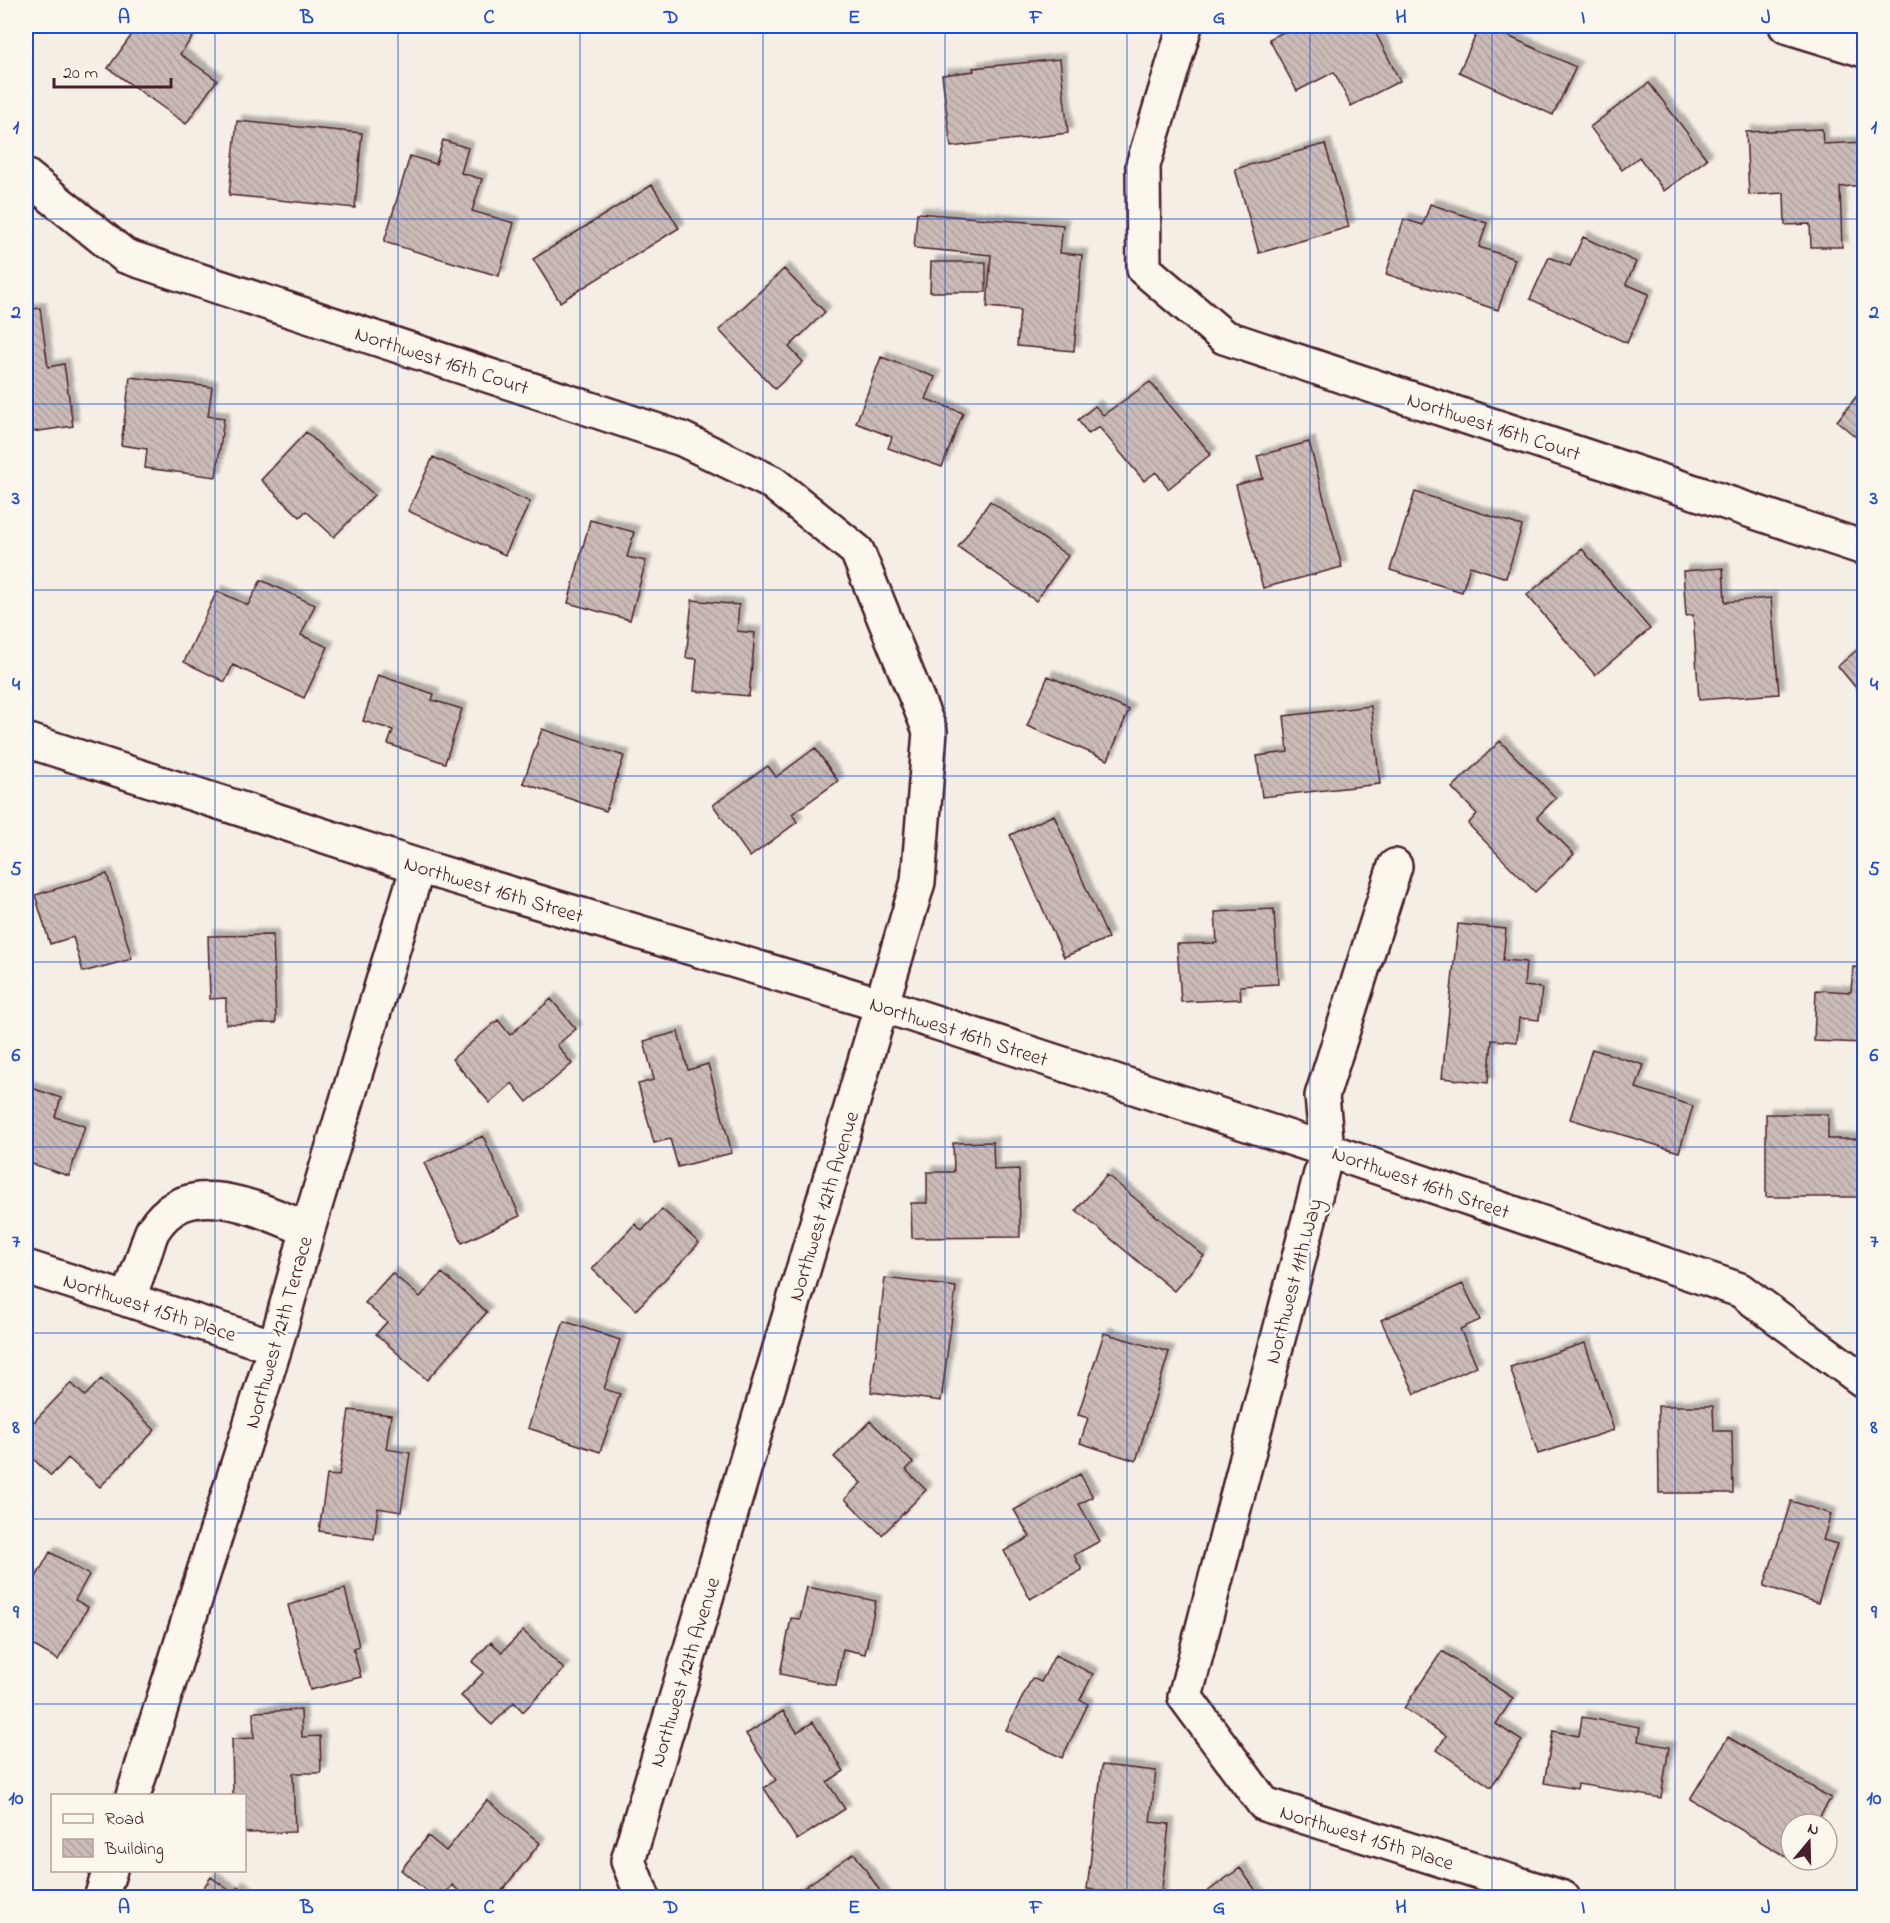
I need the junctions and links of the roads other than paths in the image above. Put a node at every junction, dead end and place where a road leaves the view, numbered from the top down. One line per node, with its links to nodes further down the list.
1 (1185, 26): 5 (street, Northwest 16th Court)
2 (1786, 26): 3 (street)
3 (1864, 50)
4 (26, 176): 6 (street, Northwest 16th Court)
5 (1864, 548)
6 (857, 551): 10 (street, Northwest 12th Avenue)
7 (26, 740): 8 (street, Northwest 16th Street)
8 (418, 866): 10 (street, Northwest 16th Street); 12 (street, Northwest 12th Terrace)
9 (1395, 866): 11 (street, Northwest 11th Way)
10 (882, 1005): 11 (street, Northwest 16th Street); 21 (street, Northwest 12th Avenue)
11 (1327, 1150): 16 (street, Northwest 16th Street); 17 (street, Northwest 11th Way)
12 (308, 1228): 14 (street); 15 (street, Northwest 12th Terrace)
13 (26, 1267): 14 (street, Northwest 15th Place)
14 (128, 1300): 15 (street, Northwest 15th Place)
15 (275, 1347): 18 (street, Northwest 12th Terrace)
16 (1864, 1381)
17 (1185, 1697): 22 (street, Northwest 15th Place)
18 (134, 1794)
19 (109, 1872): 20 (street)
20 (102, 1898)
21 (642, 1898)
22 (1563, 1898)

